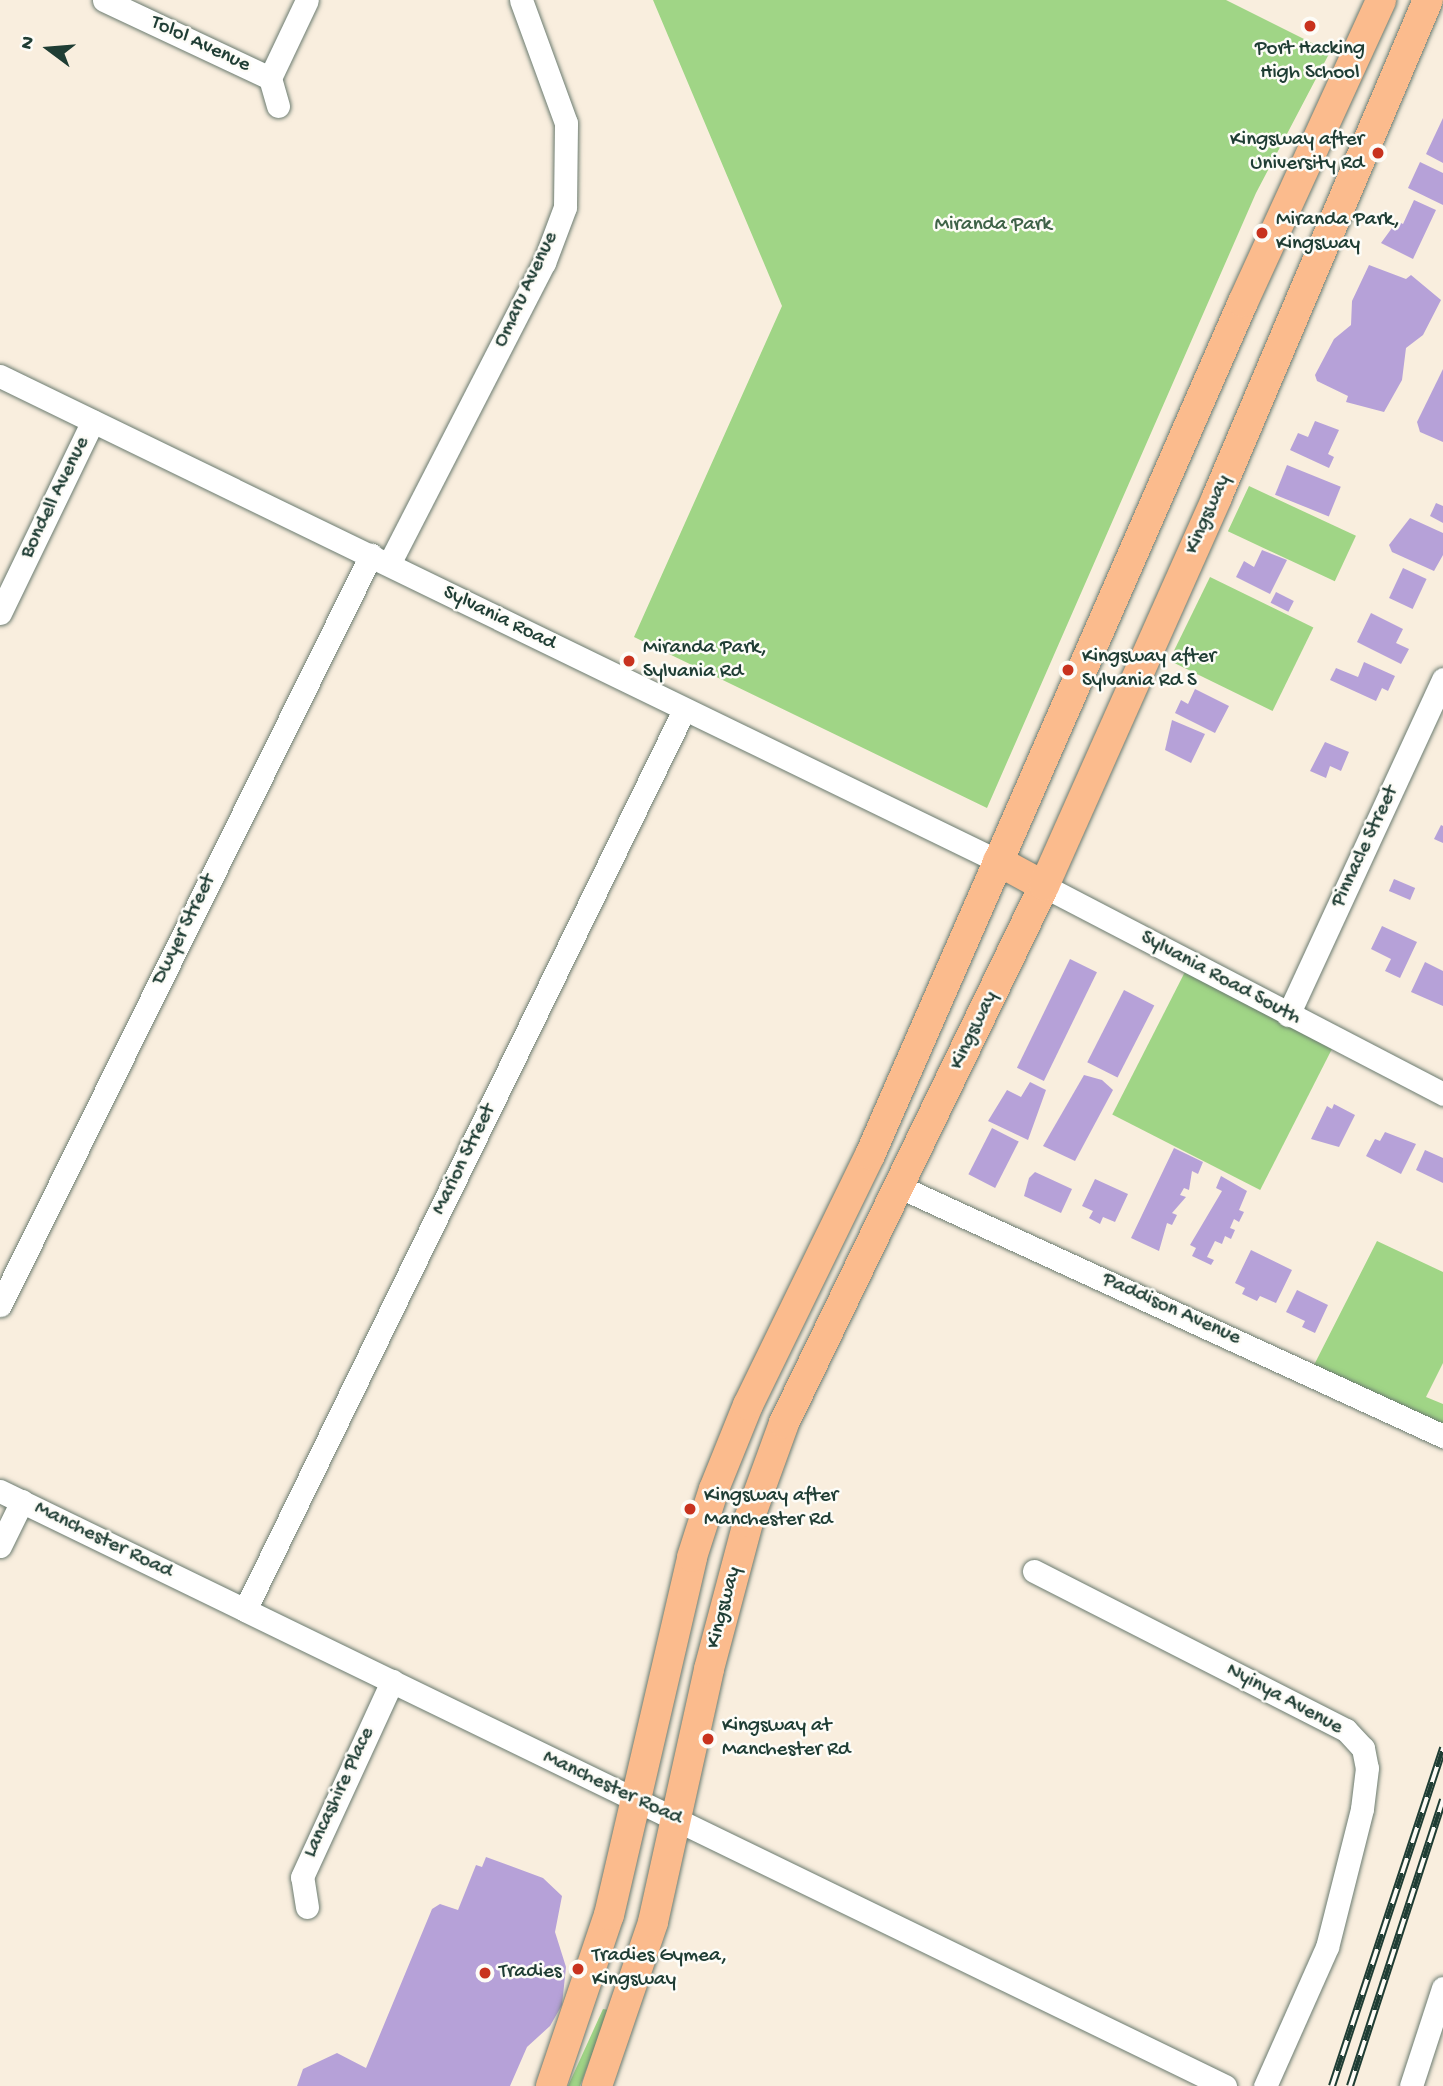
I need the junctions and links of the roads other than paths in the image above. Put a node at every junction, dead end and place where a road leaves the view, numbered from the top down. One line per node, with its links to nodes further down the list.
1 (104, 0): 6 (street, Tolol Avenue)
2 (307, 0): 6 (street)
3 (521, 0): 10 (street, Omaru Avenue)
4 (1381, 0): 14 (main road, Kingsway)
5 (1428, 0): 15 (main road, Kingsway)
6 (270, 78): 7 (street, Tolol Avenue)
7 (278, 106)
8 (0, 376): 9 (street, Sylvania Road)
9 (93, 421): 10 (street, Sylvania Road); 11 (street, Bondell Avenue)
10 (380, 560): 13 (street, Sylvania Road); 19 (street, Dwyer Street)
11 (0, 613)
12 (1443, 679): 16 (street, Pinnacle Street)
13 (684, 710): 14 (street, Sylvania Road); 25 (street, Marion Street)
14 (999, 861): 15 (main road, Sylvania Road South); 27 (main road, Kingsway)
15 (1045, 886): 16 (street, Sylvania Road South); 18 (main road, Kingsway)
16 (1288, 1015): 17 (street, Sylvania Road South)
17 (1443, 1094)
18 (898, 1186): 20 (street, Paddison Avenue); 28 (main road, Kingsway)
19 (0, 1305)
20 (1443, 1436)
21 (0, 1491): 22 (street, Manchester Road)
22 (22, 1502): 23 (street); 25 (street, Manchester Road)
23 (0, 1546)
24 (1034, 1572): 34 (street, Nyinya Avenue)
25 (245, 1610): 26 (street, Manchester Road)
26 (392, 1681): 27 (street, Manchester Road); 29 (street, Lancashire Place)
27 (636, 1799): 28 (street, Manchester Road); 31 (main road, Kingsway)
28 (675, 1819): 32 (main road, Kingsway); 33 (street, Manchester Road)
29 (307, 1907)
30 (1443, 1988): 35 (street)
31 (551, 2086)
32 (597, 2086)
33 (1225, 2086)
34 (1265, 2086)
35 (1411, 2086)

